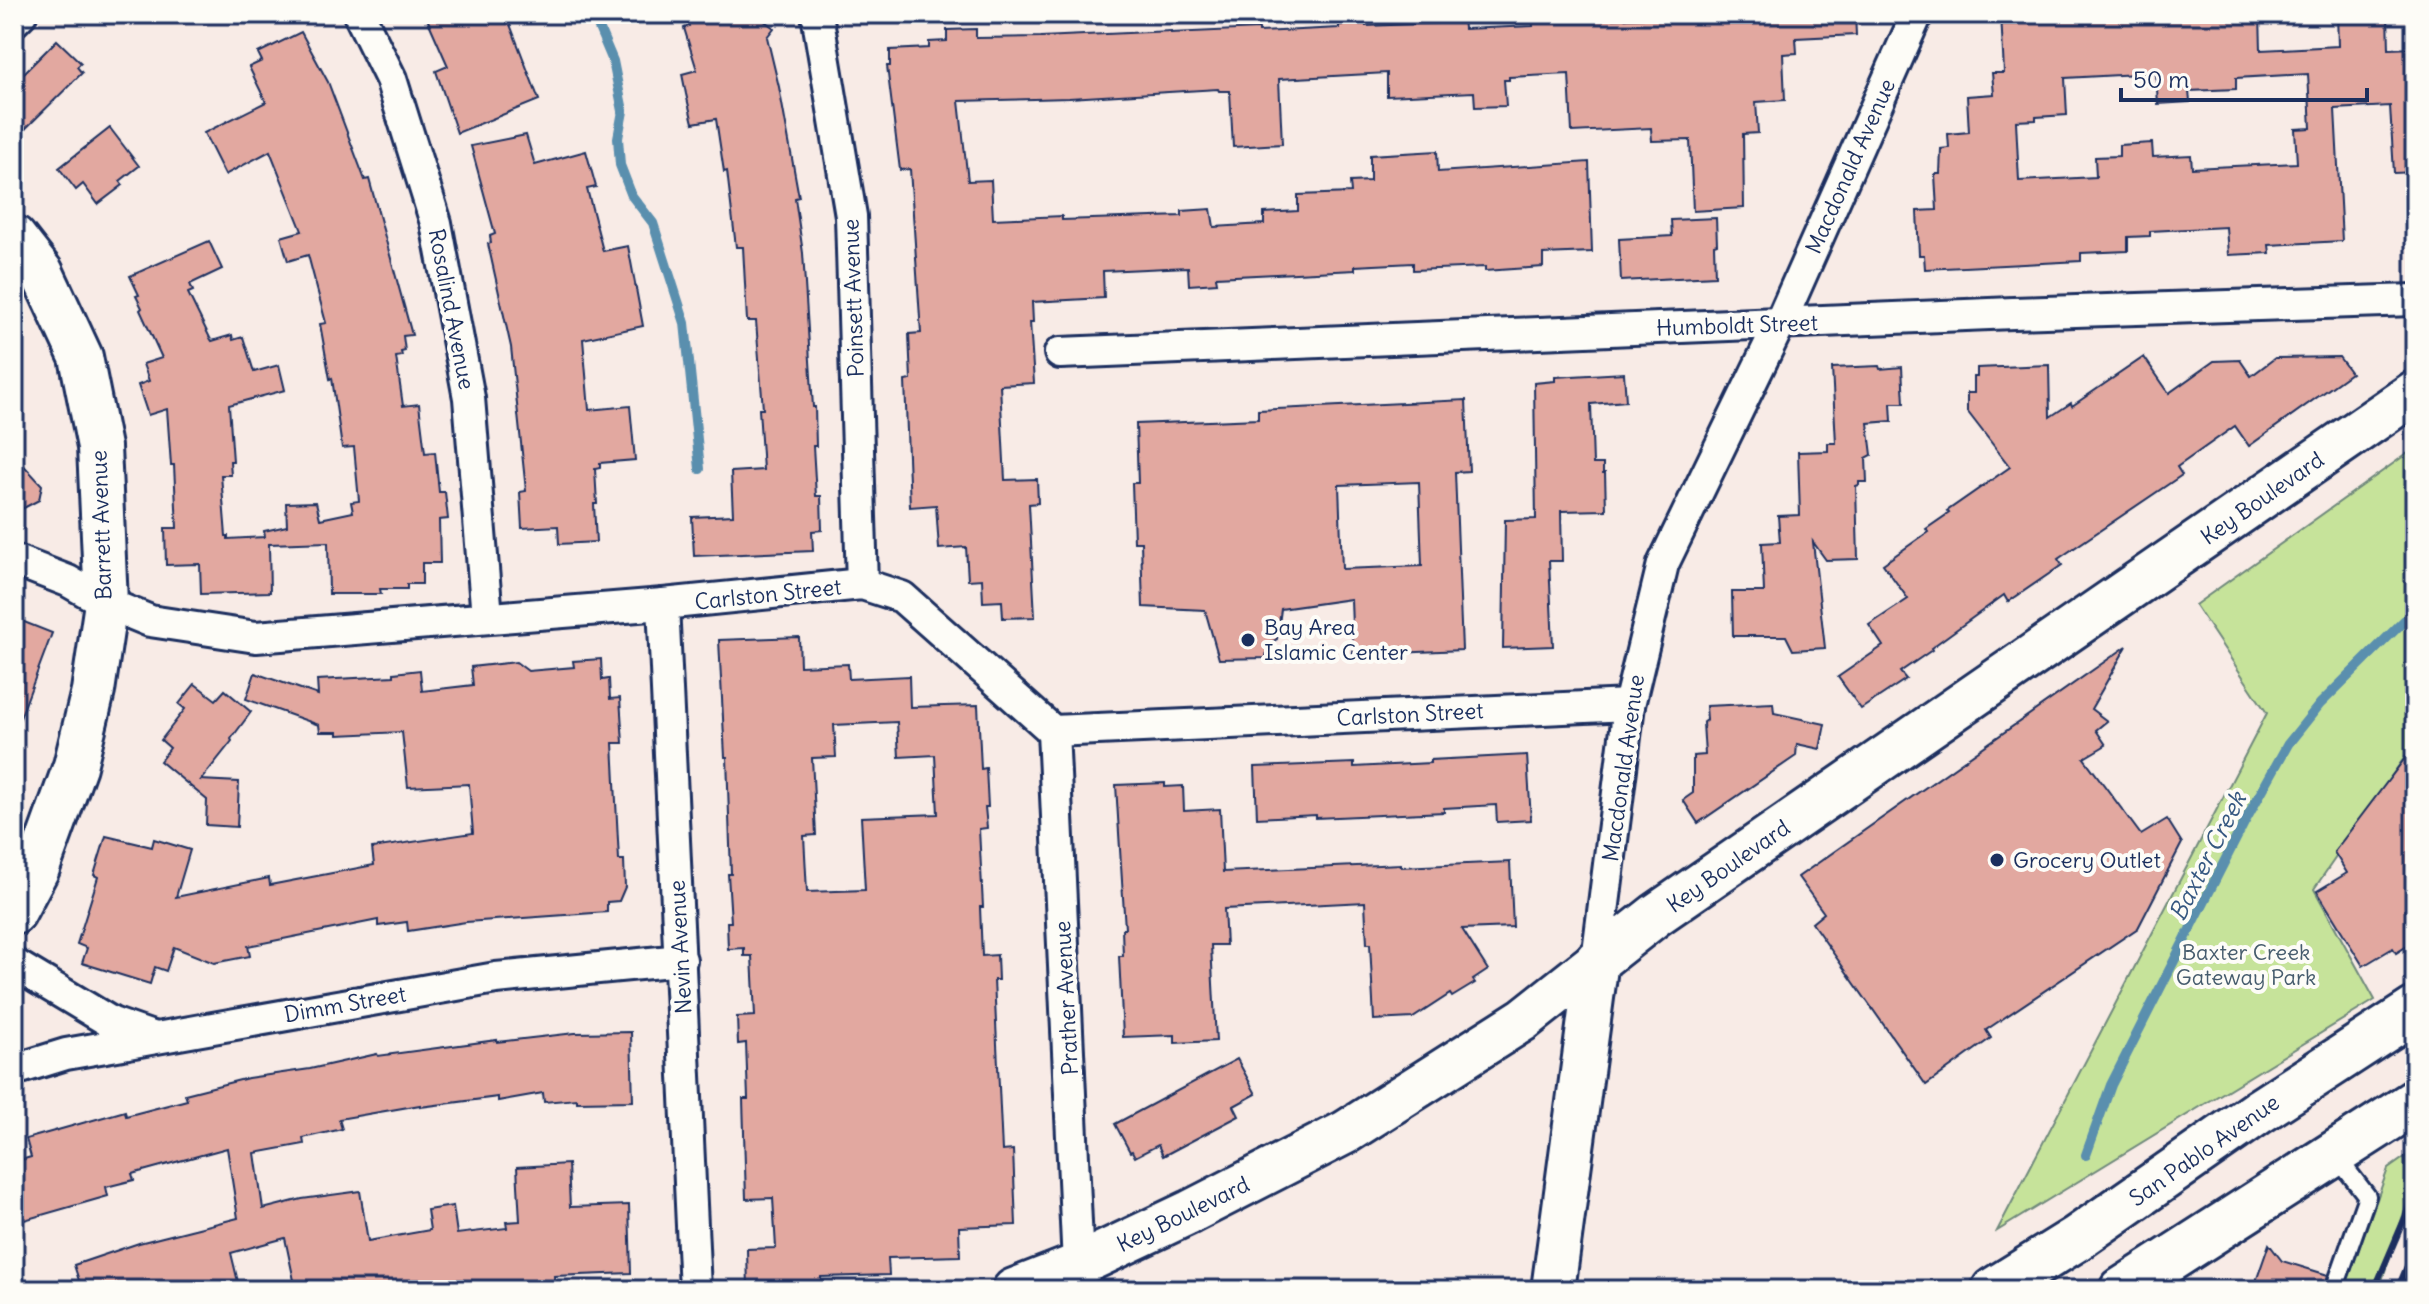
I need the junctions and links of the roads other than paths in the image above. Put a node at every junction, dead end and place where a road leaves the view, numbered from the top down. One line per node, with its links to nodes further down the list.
1 (21, 14): 5 (street)
2 (359, 14): 15 (street, Rosalind Avenue)
3 (817, 14): 12 (street, Poinsett Avenue)
4 (1917, 14): 8 (street, Macdonald Avenue)
5 (14, 21)
6 (14, 237): 13 (street, Barrett Avenue)
7 (2415, 300): 8 (street, Humboldt Street)
8 (1780, 323): 9 (street, Humboldt Street); 16 (street, Macdonald Avenue)
9 (1060, 353)
10 (2415, 392): 20 (street, Key Boulevard)
11 (14, 560): 13 (street, Carlston Street)
12 (862, 584): 14 (street, Carlston Street); 17 (street, Carlston Street)
13 (106, 603): 15 (street, Carlston Street); 18 (street, Barrett Avenue)
14 (663, 604): 15 (street, Carlston Street); 19 (street, Nevin Avenue)
15 (487, 617)
16 (1629, 705): 17 (street, Carlston Street); 20 (street, Macdonald Avenue)
17 (1053, 731): 27 (street, Prather Avenue)
18 (14, 913)
19 (681, 960): 23 (street, Dimm Street); 28 (street, Nevin Avenue)
20 (1597, 960): 27 (street, Key Boulevard); 30 (street, Macdonald Avenue)
21 (14, 964): 23 (street)
22 (2415, 1010): 31 (main road, San Pablo Avenue)
23 (154, 1037): 24 (street, Dimm Street)
24 (14, 1070)
25 (2415, 1102): 26 (main road)
26 (2334, 1153): 32 (main road); 33 (lane)
27 (1078, 1265): 29 (street, Key Boulevard)
28 (695, 1290)
29 (1014, 1290)
30 (1553, 1290)
31 (1994, 1290)
32 (2122, 1290)
33 (2334, 1290)

